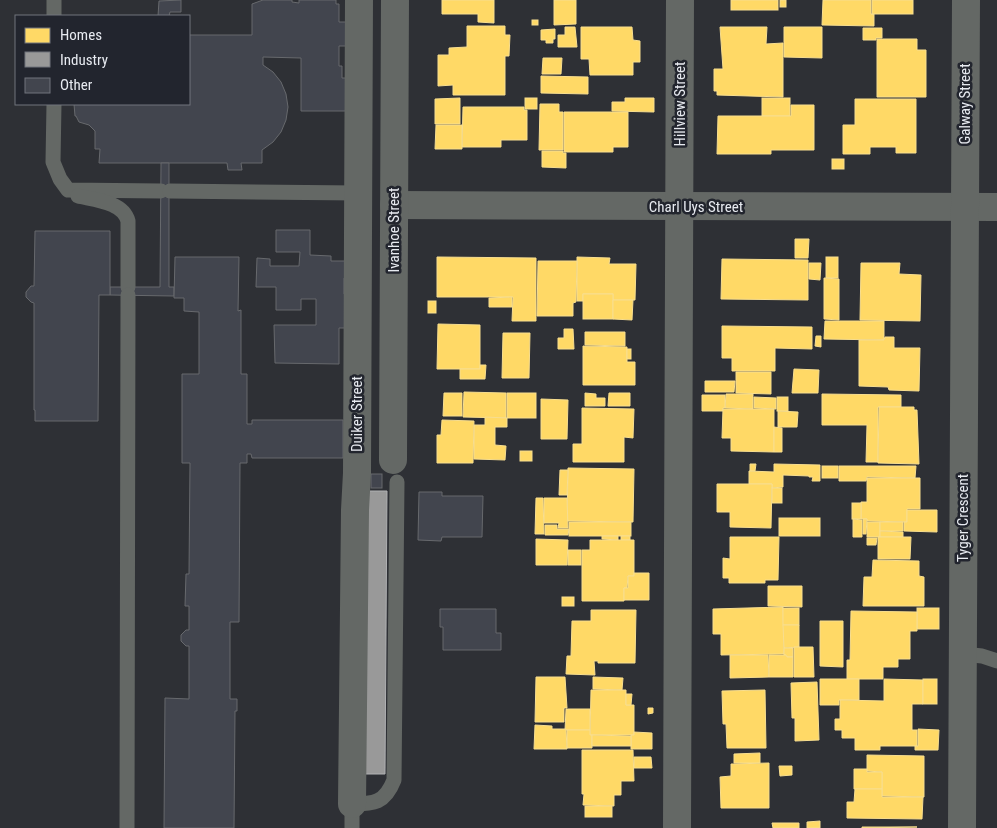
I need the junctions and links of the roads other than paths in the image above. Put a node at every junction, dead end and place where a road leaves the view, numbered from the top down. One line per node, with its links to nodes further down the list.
1 (54, 0): 6 (lane)
2 (360, 0): 9 (street, Duiker Street)
3 (395, 0): 10 (street, Ivanhoe Street)
4 (680, 0): 11 (street, Hillview Street)
5 (966, 0): 12 (street, Galway Street)
6 (54, 15)
7 (54, 105): 8 (lane)
8 (68, 190): 9 (lane); 18 (lane)
9 (358, 193): 17 (street, Duiker Street)
10 (394, 205): 11 (street, Charl Uys Street); 14 (street, Ivanhoe Street)
11 (680, 207): 12 (street, Charl Uys Street); 19 (street)
12 (964, 207): 13 (street, Charl Uys Street); 15 (street, Tyger Crescent)
13 (997, 207)
14 (395, 471): 17 (lane)
15 (963, 654): 16 (lane); 20 (street, Tyger Crescent)
16 (997, 661)
17 (352, 816)
18 (128, 828)
19 (677, 828)
20 (962, 828)

